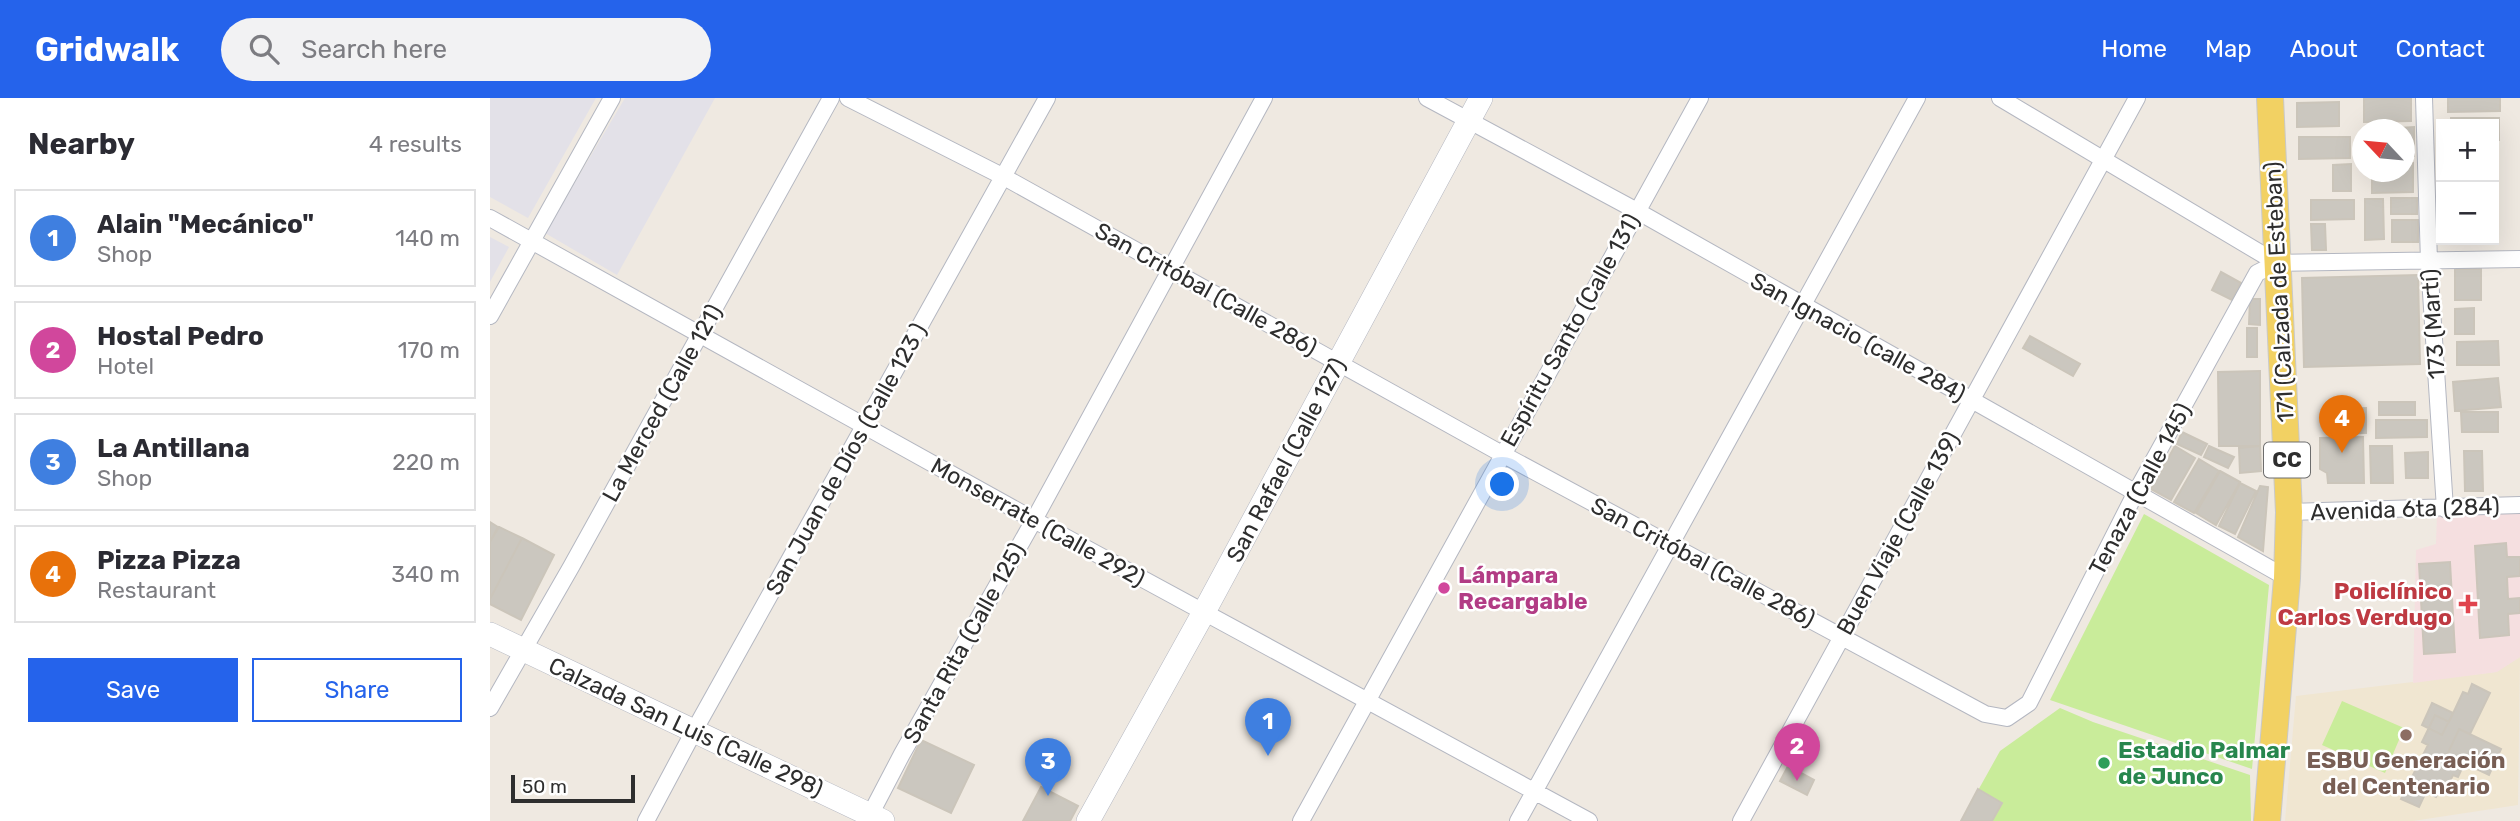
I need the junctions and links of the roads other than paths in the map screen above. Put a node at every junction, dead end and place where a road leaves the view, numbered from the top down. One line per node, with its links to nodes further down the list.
1 (612, 98): 19 (street)
2 (831, 98): 26 (street, La Merced (Calle 121))
3 (848, 98): 16 (street, San Critóbal (Calle 286))
4 (1047, 98): 16 (street, San Juan de Díos (Calle 123 ))
5 (1264, 98): 23 (street, Santa Rita (Calle 125))
6 (1427, 98): 14 (street, San Ignacio (calle 284))
7 (1481, 98): 14 (street, San Rafael (Calle 127))
8 (1700, 98): 17 (street, Espíritu Santo (Calle 131))
9 (1917, 98): 24 (street)
10 (2000, 98): 15 (street)
11 (2137, 98): 15 (street, Buen Viaje (Calle 139))
12 (2270, 98): 22 (main road, 171 (Calzada de Esteban) / CC)
13 (2424, 98): 21 (street, 173 (Martí))
14 (1469, 120): 17 (street, San Ignacio (calle 284)); 27 (street, San Rafael (Calle 127))
15 (2103, 160): 22 (street); 28 (street, Buen Viaje (Calle 139))
16 (1004, 177): 23 (street, San Critóbal (Calle 286)); 29 (street, San Juan de Díos (Calle 123 ))
17 (1637, 211): 24 (street, San Ignacio (calle 284)); 30 (street, Espíritu Santo (Calle 131))
18 (490, 218): 19 (street, Monserrate (Calle 292))
19 (533, 241): 25 (street); 26 (street, Monserrate (Calle 292))
20 (2520, 259): 21 (street)
21 (2429, 262): 22 (street); 33 (street, 173 (Martí))
22 (2277, 263): 31 (street, Tenaza (Calle 145)); 34 (main road, 171 (Calzada de Esteban) / CC)
23 (1169, 268): 27 (street, San Critóbal (Calle 286)); 35 (street, Santa Rita (Calle 125))
24 (1803, 306): 28 (street, San Ignacio (calle 284)); 36 (street)
25 (490, 316)
26 (700, 334): 29 (street, Monserrate (Calle 292)); 41 (street, La Merced (Calle 121))
27 (1339, 362): 30 (street, San Critóbal (Calle 286)); 38 (street, San Rafael (Calle 127))
28 (1970, 400): 31 (street, San Ignacio (calle 284)); 40 (street, Buen Viaje (Calle 139))
29 (864, 427): 35 (street, Monserrate (Calle 292)); 45 (street, San Juan de Díos (Calle 123 ))
30 (1502, 454): 36 (street, San Critóbal (Calle 286)); 42 (street, Espíritu Santo (Calle 131))
31 (2136, 492): 37 (street, San Ignacio (calle 284)); 44 (street, Tenaza (Calle 145))
32 (2520, 505): 33 (street, Avenida 6ta (284))
33 (2445, 509): 34 (street, Avenida 6ta (284))
34 (2289, 512): 37 (main road, 171 (Calzada de Esteban) / CC)
35 (1034, 520): 38 (street, Monserrate (Calle 292)); 47 (street, Santa Rita (Calle 125))
36 (1671, 545): 40 (street, San Critóbal (Calle 286)); 46 (street)
37 (2287, 579): 54 (main road, 171 (Calzada de Esteban) / CC)
38 (1203, 612): 42 (street, Monserrate (Calle 292)); 49 (street, San Rafael (Calle 127))
39 (490, 634): 41 (street, Calzada San Luis (Calle 298))
40 (1841, 637): 44 (street, San Critóbal (Calle 286)); 53 (street, Buen Viaje (Calle 139))
41 (523, 650): 43 (street, La Merced (Calle 121)); 45 (street, Calzada San Luis (Calle 298))
42 (1368, 701): 46 (street, Monserrate (Calle 292)); 50 (street, Espíritu Santo (Calle 131))
43 (490, 708)
44 (2007, 718)
45 (694, 731): 47 (street, Calzada San Luis (Calle 298)); 48 (street, San Juan de Díos (Calle 123 ))
46 (1535, 791): 51 (street); 52 (street, Monserrate (Calle 292))
47 (873, 819)
48 (646, 821)
49 (1088, 821)
50 (1301, 821)
51 (1518, 821)
52 (1589, 821)
53 (1741, 821)
54 (2267, 821)

